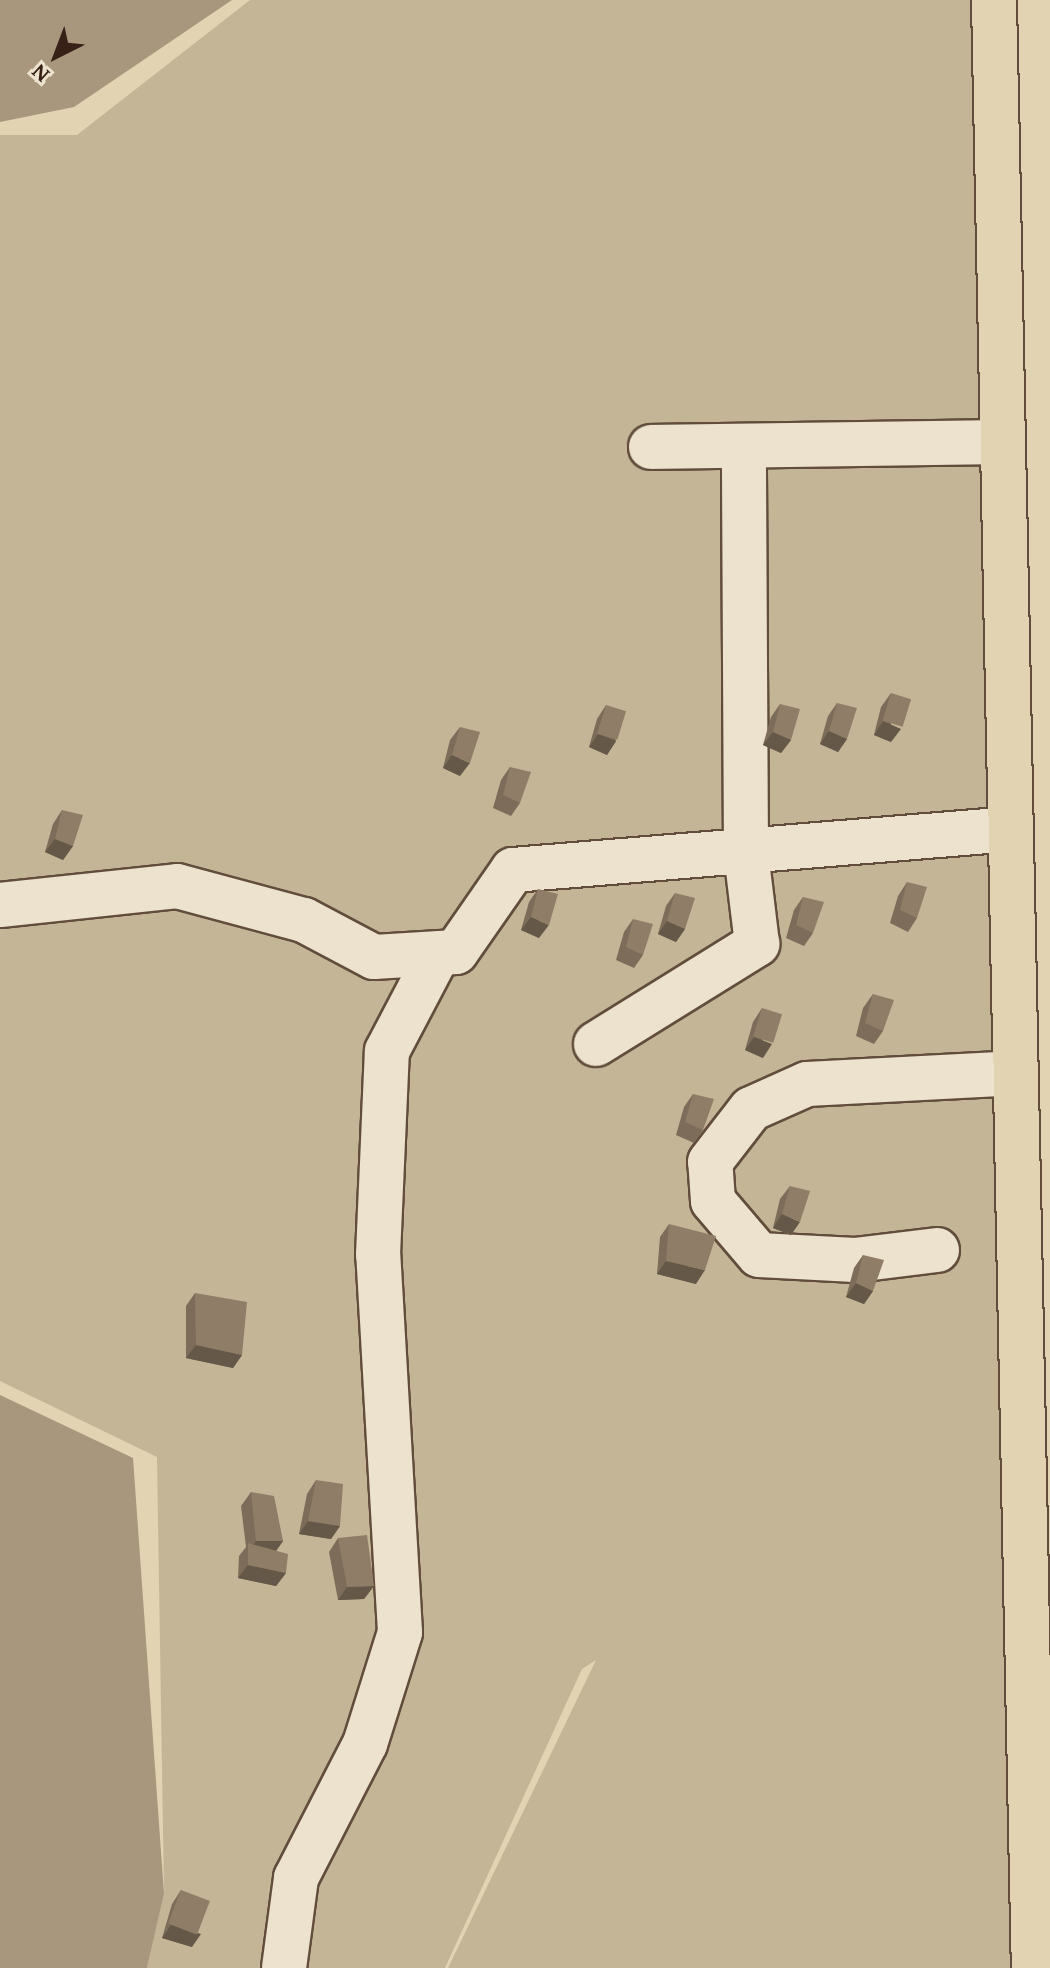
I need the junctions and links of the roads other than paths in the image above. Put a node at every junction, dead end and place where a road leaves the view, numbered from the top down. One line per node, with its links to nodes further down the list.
1 (994, 0): 2 (highway)
2 (1000, 442): 3 (street); 5 (highway)
3 (744, 446): 4 (street); 6 (street)
4 (651, 447)
5 (1009, 829): 6 (street); 10 (highway)
6 (746, 853): 8 (street); 9 (street)
7 (0, 905): 8 (street)
8 (438, 954): 12 (street)
9 (596, 1044)
10 (1014, 1073): 11 (street); 13 (highway)
11 (937, 1250)
12 (284, 1968)
13 (1034, 1968)

